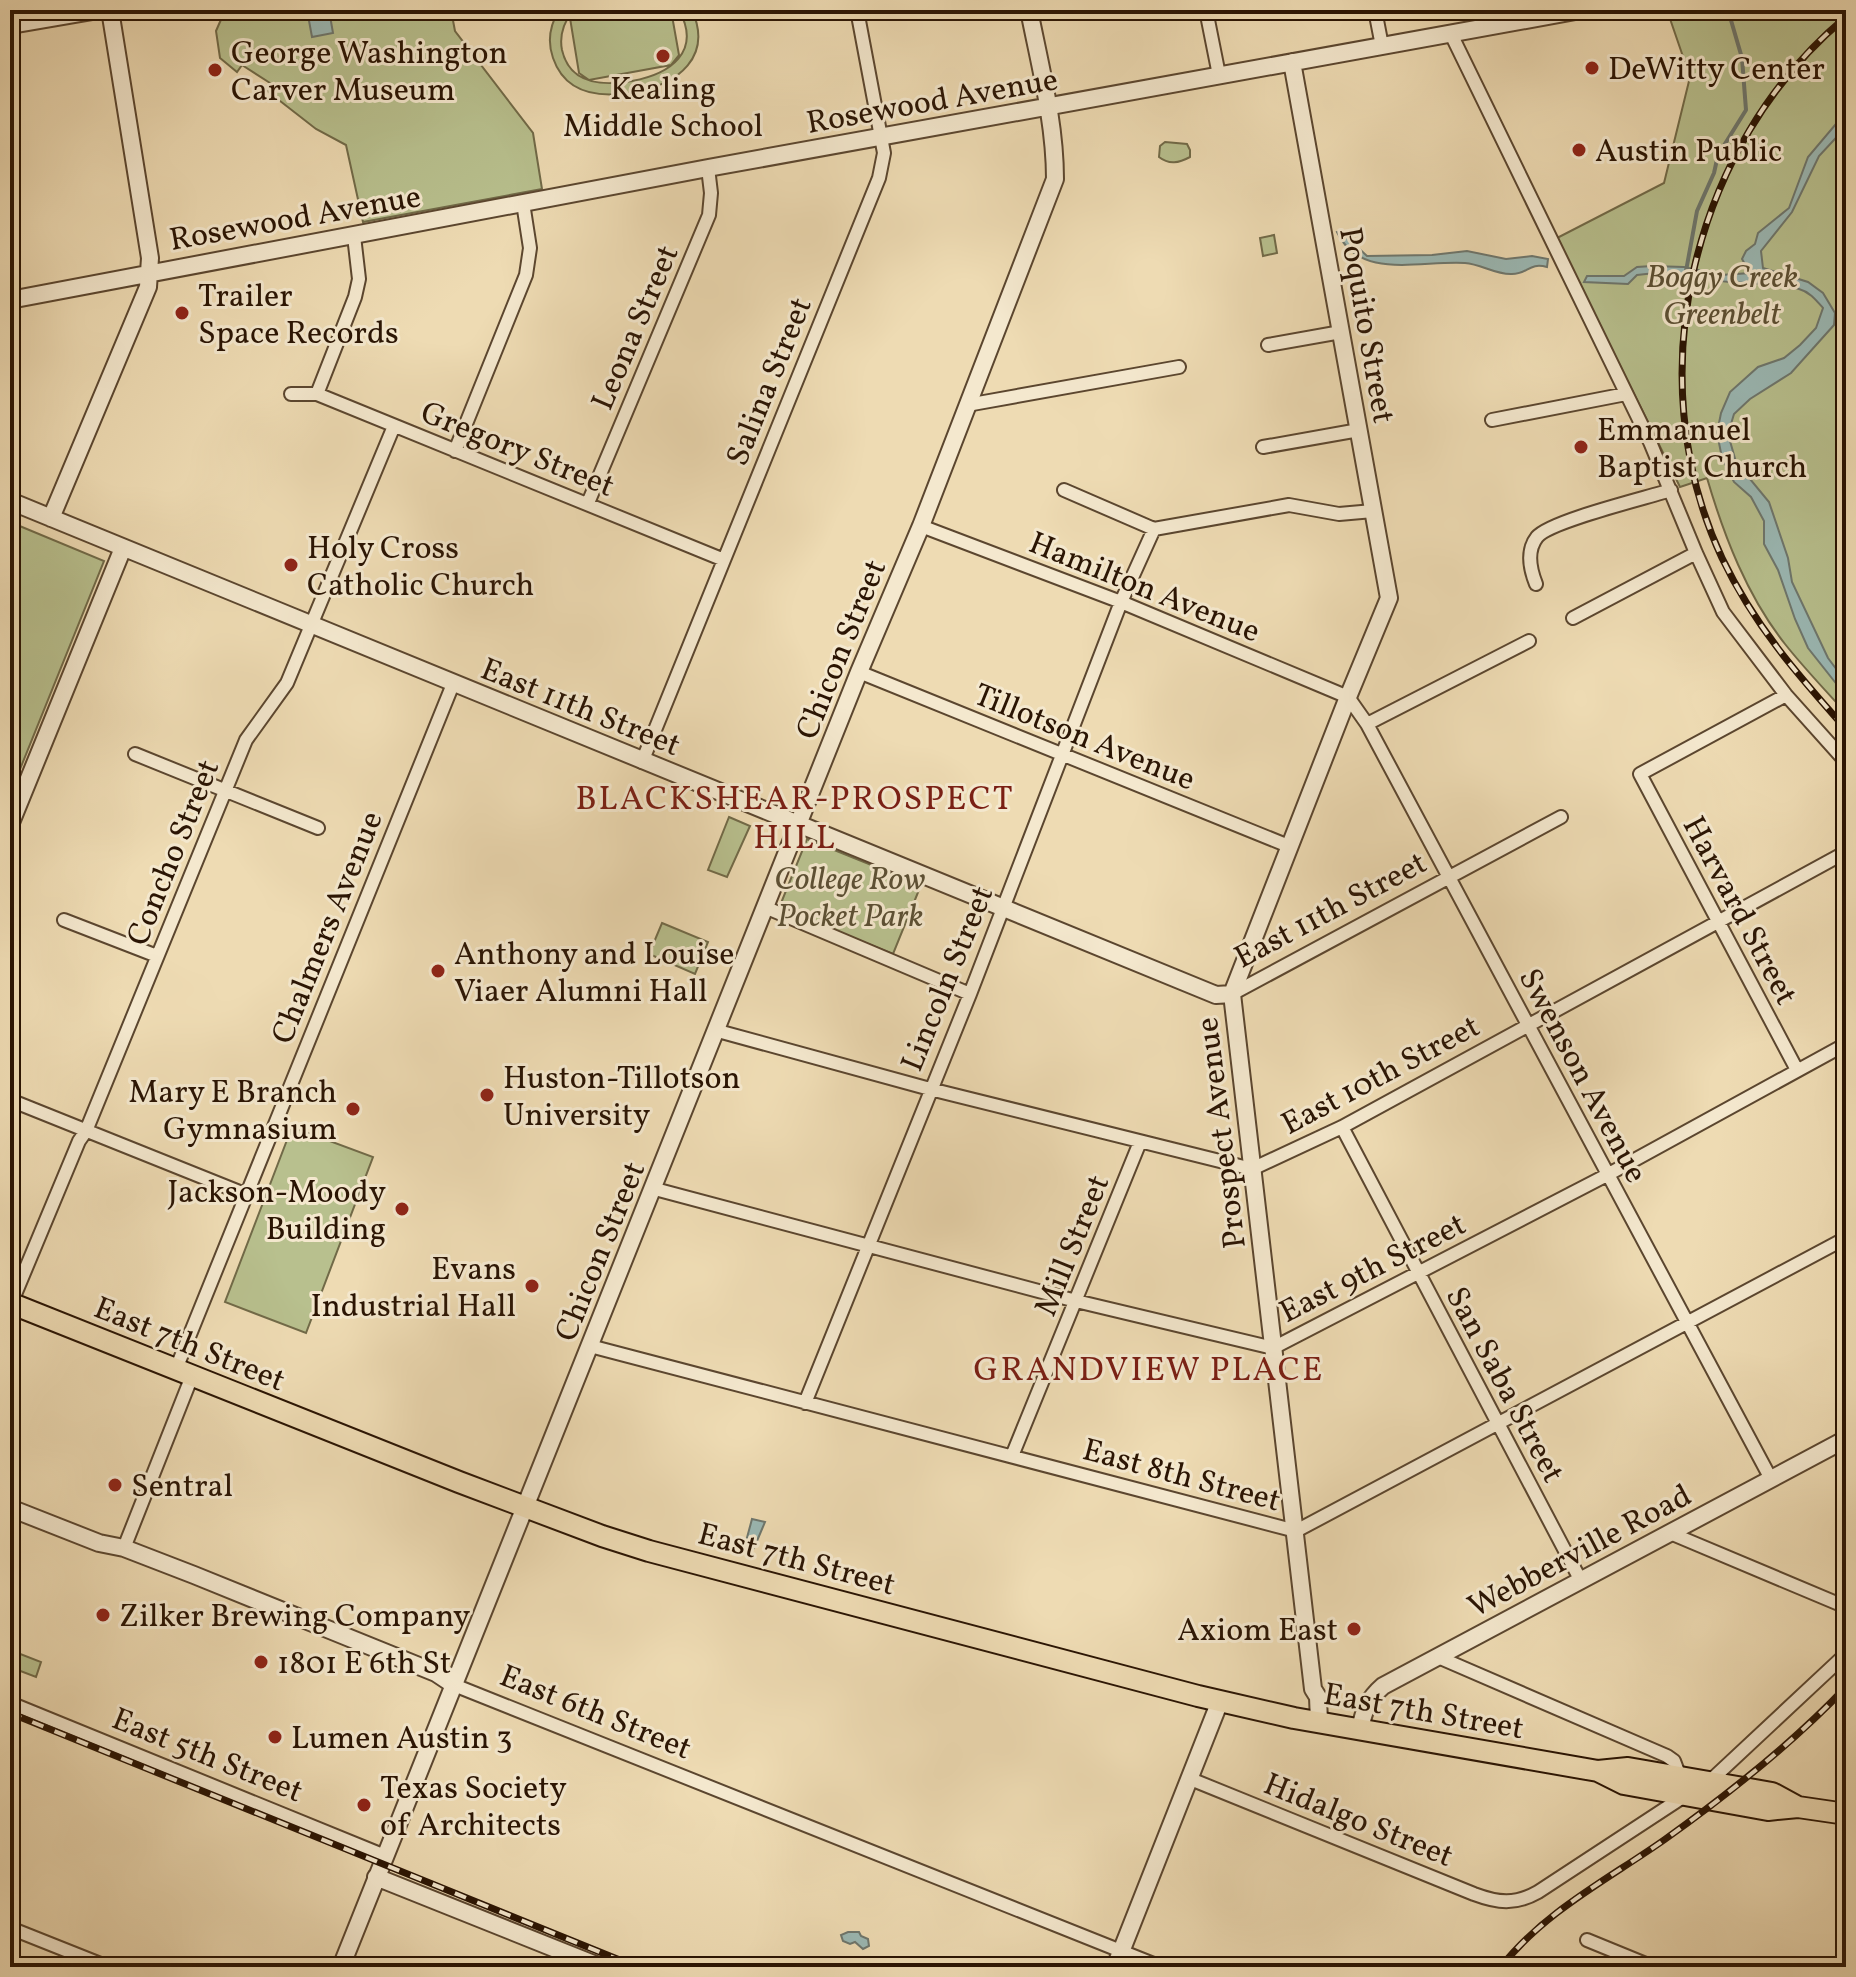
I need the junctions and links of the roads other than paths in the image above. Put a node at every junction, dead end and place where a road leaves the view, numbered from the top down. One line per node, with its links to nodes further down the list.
1 (110, 10): 8 (street); 18 (street)
2 (857, 10): 14 (street, Salina Street)
3 (1029, 10): 13 (street, Chicon Street)
4 (1206, 10): 12 (street)
5 (1375, 10): 10 (street)
6 (1581, 10): 7 (street, Rosewood Avenue)
7 (1547, 13): 9 (street, Rosewood Avenue)
8 (10, 27)
9 (1451, 34): 10 (street, Rosewood Avenue); 25 (street)
10 (1382, 46): 11 (street, Rosewood Avenue)
11 (1292, 62): 12 (street, Rosewood Avenue); 20 (street, Poquito Street)
12 (1219, 75): 13 (street, Rosewood Avenue)
13 (1048, 107): 14 (street, Rosewood Avenue); 26 (street, Chicon Street)
14 (880, 137): 15 (street, Rosewood Avenue); 42 (street, Salina Street)
15 (708, 168): 16 (street, Rosewood Avenue); 35 (street, Leona Street)
16 (523, 203): 17 (street, Rosewood Avenue); 31 (street)
17 (354, 236): 18 (street, Rosewood Avenue); 24 (street)
18 (149, 272): 19 (street, Rosewood Avenue); 37 (street)
19 (10, 300)
20 (1341, 332): 21 (street); 29 (street, Poquito Street)
21 (1268, 345)
22 (1179, 367): 26 (street)
23 (291, 394): 24 (street, Gregory Street)
24 (317, 394): 28 (street, Gregory Street)
25 (1626, 394): 27 (street); 33 (street)
26 (967, 405): 38 (street, Chicon Street)
27 (1492, 420)
28 (394, 426): 31 (street, Gregory Street); 47 (street, Concho Street)
29 (1359, 430): 30 (street); 36 (street, Poquito Street)
30 (1263, 447)
31 (455, 451): 35 (street, Gregory Street)
32 (1064, 490): 39 (street)
33 (1671, 490): 41 (street); 43 (street)
34 (10, 501): 37 (street, East 11th Street)
35 (588, 503): 42 (street, Gregory Street)
36 (1373, 511): 39 (street); 44 (street, Poquito Street)
37 (51, 518): 40 (street, East 11th Street)
38 (921, 526): 45 (street, Hamilton Avenue); 49 (street, Chicon Street)
39 (1154, 529): 45 (street, Lincoln Street)
40 (123, 548): 47 (street, East 11th Street); 60 (street)
41 (1696, 553): 46 (street); 51 (street)
42 (724, 560): 56 (street, Salina Street)
43 (1536, 584)
44 (1389, 598): 52 (street, Prospect Avenue)
45 (1121, 602): 52 (street, Hamilton Avenue); 55 (street, Lincoln Street)
46 (1573, 618)
47 (312, 626): 50 (street, East 11th Street); 58 (street, Concho Street)
48 (1529, 641): 53 (street)
49 (859, 672): 55 (street, Tillotson Avenue); 61 (street, Chicon Street)
50 (453, 684): 56 (street, East 11th Street); 85 (street, Chalmers Avenue)
51 (1786, 695): 57 (street); 69 (street, Harvard Street)
52 (1348, 697): 53 (street, Swenson Avenue); 63 (street, Prospect Avenue)
53 (1367, 724): 65 (street, Swenson Avenue)
54 (135, 754): 58 (street)
55 (1064, 755): 63 (street, Tillotson Avenue); 67 (street, Lincoln Street)
56 (642, 762): 61 (street, East 11th Street)
57 (1846, 762)
58 (225, 790): 62 (street); 70 (street, Concho Street)
59 (1561, 817): 65 (street, East 11th Street)
60 (10, 825)
61 (799, 825): 66 (street, Chicon Street); 67 (street, East 11th Street)
62 (318, 828)
63 (1291, 847): 72 (street, Prospect Avenue)
64 (1846, 852): 69 (street, East 10th Street)
65 (1448, 877): 72 (street, East 11th Street); 73 (street, Swenson Avenue)
66 (767, 908): 71 (street); 74 (street, Chicon Street)
67 (1002, 908): 71 (street, Lincoln Street); 72 (street, East 11th Street)
68 (64, 920): 70 (street)
69 (1718, 922): 73 (street, East 10th Street); 76 (street, Harvard Street)
70 (157, 956): 80 (street, Concho Street)
71 (970, 994): 77 (street, Lincoln Street)
72 (1232, 994): 82 (street, Prospect Avenue)
73 (1529, 1025): 79 (street, East 10th Street); 83 (street, Swenson Avenue)
74 (718, 1031): 77 (street); 84 (street, Chicon Street)
75 (1846, 1044): 76 (street, East 9th Street)
76 (1797, 1070): 83 (street, East 9th Street)
77 (930, 1089): 81 (street); 87 (street, Lincoln Street)
78 (10, 1100): 80 (street)
79 (1342, 1127): 82 (street, East 10th Street); 88 (street, San Saba Street)
80 (86, 1131): 85 (street); 90 (street, Concho Street)
81 (1140, 1142): 82 (street); 89 (street, Mill Street)
82 (1252, 1169): 93 (street, Prospect Avenue)
83 (1607, 1175): 88 (street, East 9th Street); 91 (street, Swenson Avenue)
84 (655, 1189): 87 (street, East 9th Street); 92 (street, Chicon Street)
85 (247, 1195): 94 (street, Chalmers Avenue)
86 (1846, 1238): 91 (street, East 8th Street)
87 (867, 1246): 89 (street, East 9th Street); 95 (street, Lincoln Street)
88 (1418, 1273): 93 (street, East 9th Street); 96 (street, San Saba Street)
89 (1076, 1301): 93 (street, East 9th Street); 98 (street, Mill Street)
90 (11, 1304): 94 (main road, East 7th Street)
91 (1688, 1321): 96 (street, East 8th Street); 99 (street, Swenson Avenue)
92 (590, 1346): 95 (street, East 8th Street); 100 (street, Chicon Street)
93 (1273, 1348): 102 (street, Prospect Avenue)
94 (184, 1372): 100 (main road, East 7th Street); 104 (street, Chalmers Avenue)
95 (805, 1403): 98 (street, East 8th Street)
96 (1497, 1423): 102 (street, East 8th Street); 105 (street, San Saba Street)
97 (1846, 1439): 99 (street, Webberville Road)
98 (1012, 1456): 102 (street, East 8th Street)
99 (1771, 1479): 103 (street, Webberville Road)
100 (524, 1507): 109 (street, Chicon Street); 111 (main road, East 7th Street)
101 (10, 1508): 104 (street, East 6th Street)
102 (1296, 1531): 110 (street, Prospect Avenue)
103 (1670, 1533): 105 (street, Webberville Road); 106 (street)
104 (124, 1548): 109 (street, East 6th Street)
105 (1581, 1581): 108 (street, Webberville Road)
106 (1846, 1607)
107 (1846, 1654): 117 (street)
108 (1438, 1657): 115 (street, Webberville Road); 118 (street)
109 (454, 1685): 121 (street, Chicon Street); 125 (street, East 6th Street)
110 (1313, 1689): 113 (street); 114 (street, Prospect Avenue)
111 (1220, 1701): 113 (main road, East 7th Street); 116 (street)
112 (10, 1703): 121 (street, East 5th Street)
113 (1294, 1718): 114 (main road, East 7th Street)
114 (1319, 1722): 115 (main road, East 7th Street)
115 (1360, 1729): 118 (main road, East 7th Street)
116 (1188, 1778): 118 (street, Hidalgo Street); 125 (street)
117 (1709, 1782): 118 (main road, East 7th Street); 119 (main road, East 7th Street)
118 (1683, 1786): 119 (main road, East 7th Street)
119 (1798, 1807): 120 (main road, East 7th Street)
120 (1846, 1814)
121 (385, 1856): 122 (street, Chicon Street)
122 (376, 1877): 127 (street, Chicon Street); 128 (street)
123 (10, 1928): 126 (street)
124 (1587, 1940): 130 (street)
125 (1118, 1959): 129 (street, East 6th Street)
126 (108, 1967)
127 (341, 1967)
128 (601, 1967)
129 (1161, 1967)
130 (1653, 1967)

